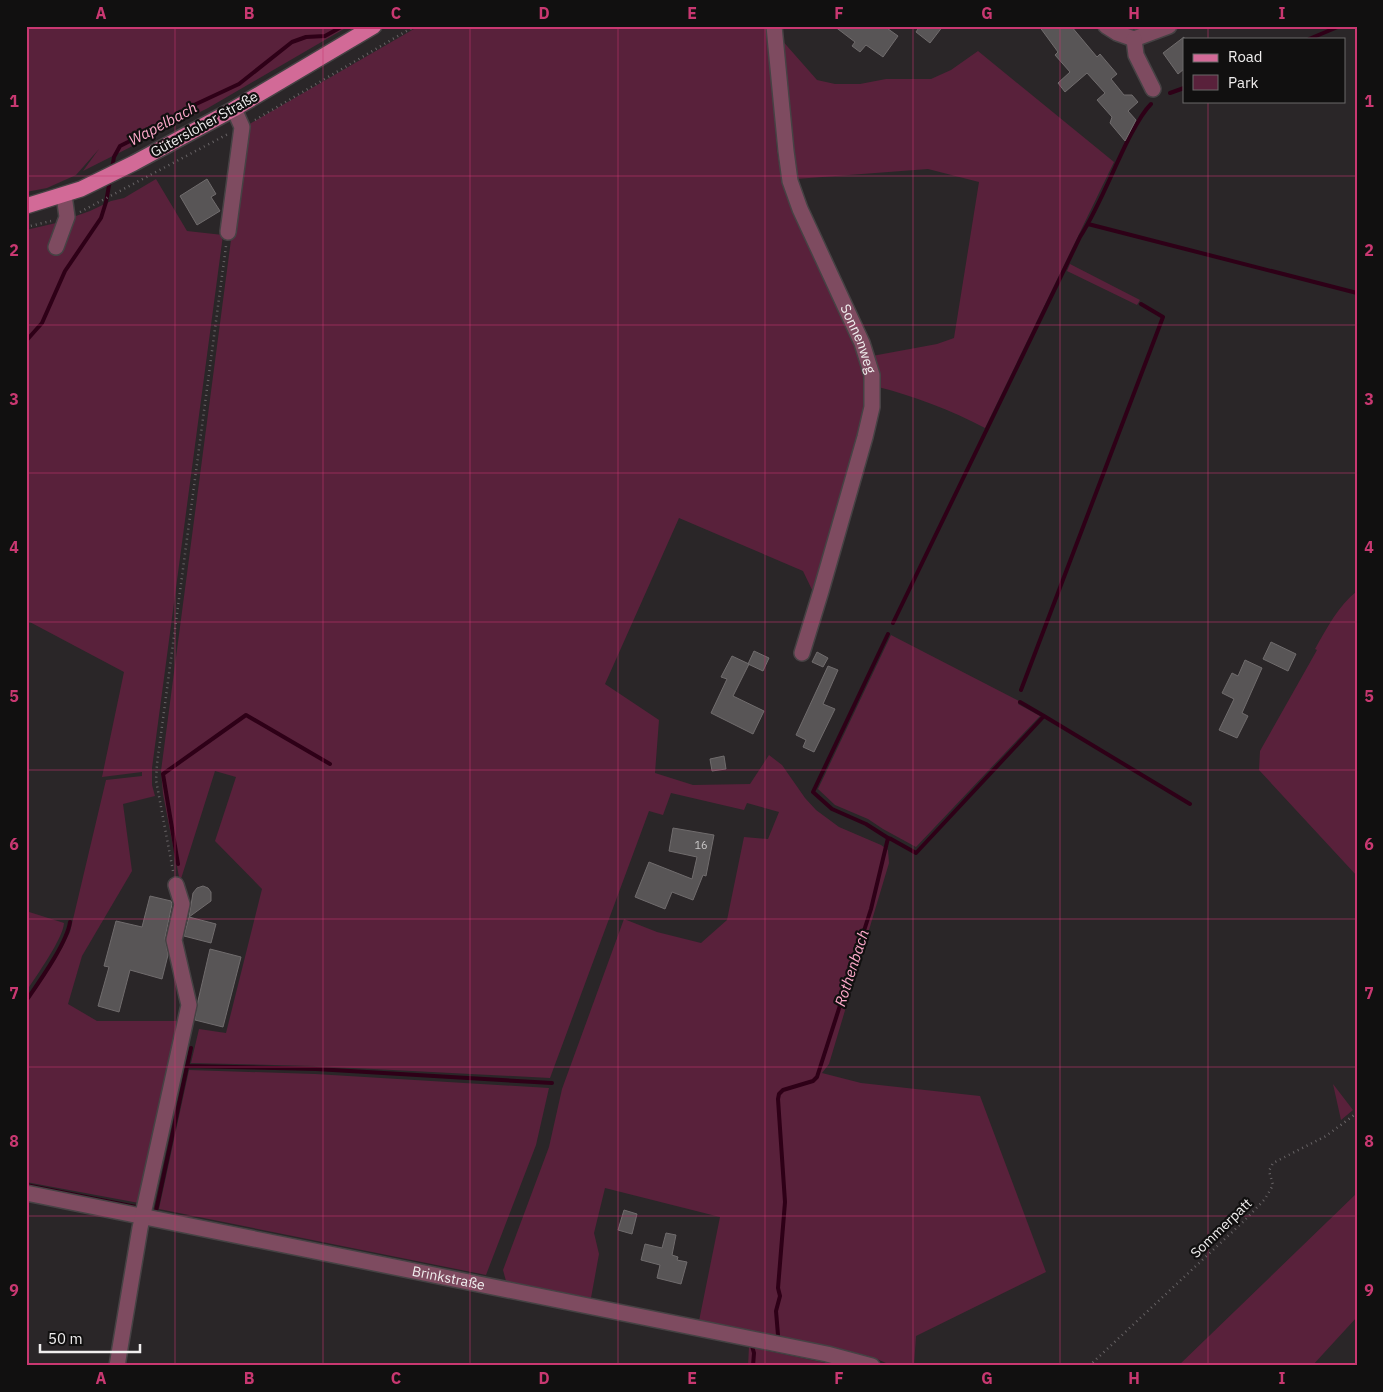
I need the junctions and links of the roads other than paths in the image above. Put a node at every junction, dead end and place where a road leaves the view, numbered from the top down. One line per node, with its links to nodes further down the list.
1 (374, 26): 7 (main road, Gütersloher Straße)
2 (774, 26): 12 (street, Sonnenweg)
3 (1106, 26): 5 (street)
4 (1169, 26): 5 (street)
5 (1134, 39): 6 (street)
6 (1153, 89)
7 (234, 109): 8 (main road, Gütersloher Straße); 10 (street)
8 (64, 195): 9 (main road, Gütersloher Straße); 11 (street)
9 (26, 206)
10 (228, 232)
11 (56, 247)
12 (802, 653)
13 (176, 885): 15 (street)
14 (26, 1193): 15 (street, Brinkstraße)
15 (143, 1216): 16 (street); 17 (street, Brinkstraße)
16 (117, 1366)
17 (872, 1366)

